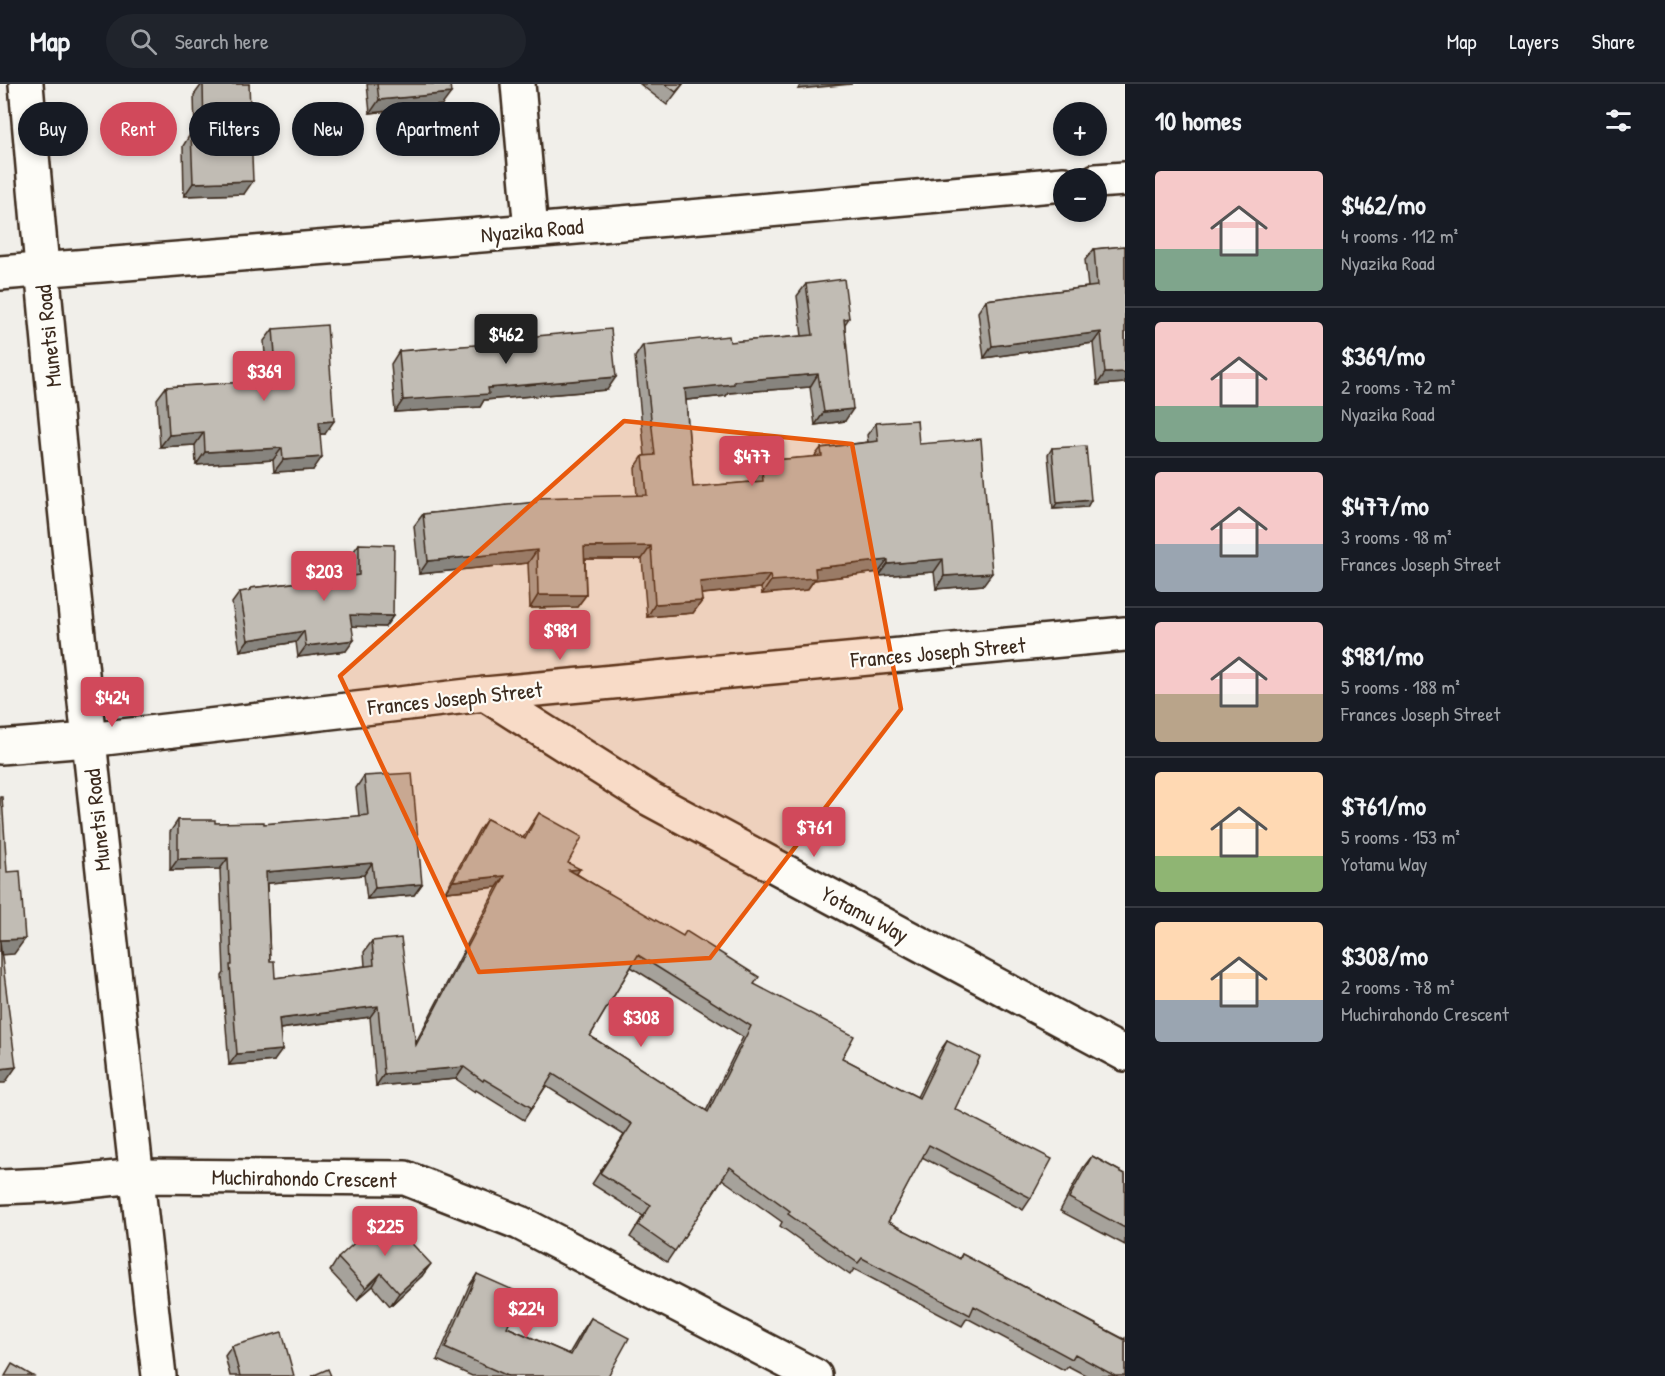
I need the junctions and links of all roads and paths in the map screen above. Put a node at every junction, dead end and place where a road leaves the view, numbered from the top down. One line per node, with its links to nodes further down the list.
1 (26, 84): 7 (street, Munetsi Road)
2 (518, 84): 6 (street)
3 (1125, 179): 4 (street)
4 (1107, 180)
5 (1053, 185): 6 (street, Nyazika Road)
6 (531, 231): 7 (street, Nyazika Road)
7 (42, 270): 8 (street, Nyazika Road); 11 (street, Munetsi Road)
8 (0, 273)
9 (1125, 634): 10 (street, Frances Joseph Street)
10 (484, 694): 11 (street, Frances Joseph Street); 13 (street, Yotamu Way)
11 (88, 740): 12 (street, Frances Joseph Street); 14 (street, Munetsi Road)
12 (0, 747)
13 (1125, 1054)
14 (137, 1176): 15 (street, Muchirahondo Crescent); 16 (street, Munetsi Road); 17 (street, Muchirahondo Crescent)
15 (0, 1187)
16 (159, 1376)
17 (815, 1376)

